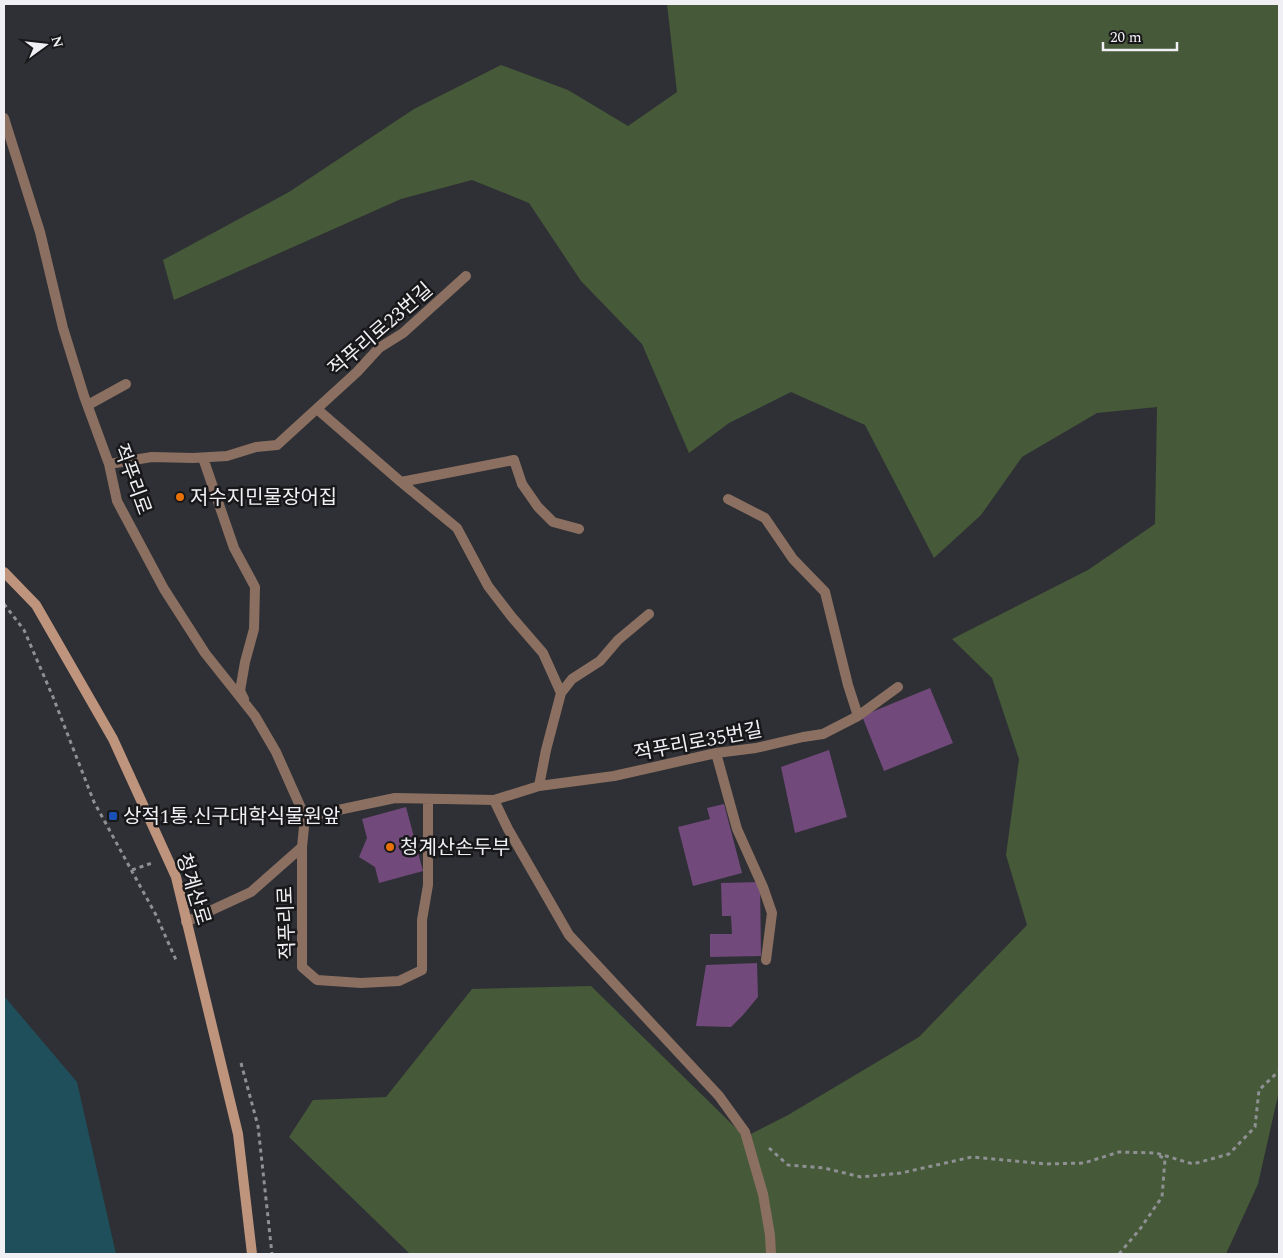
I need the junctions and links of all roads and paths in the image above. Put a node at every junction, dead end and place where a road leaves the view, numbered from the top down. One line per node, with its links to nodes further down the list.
1 (4, 118): 4 (street, 적푸리로)
2 (466, 276): 5 (street, 적푸리로23번길)
3 (126, 384): 4 (street)
4 (88, 405): 7 (street, 적푸리로)
5 (317, 409): 6 (street, 적푸리로23번길); 8 (street)
6 (203, 458): 7 (street, 적푸리로23번길); 16 (street)
7 (109, 464): 16 (street, 적푸리로)
8 (401, 482): 10 (street); 15 (street)
9 (728, 499): 17 (street)
10 (579, 529)
11 (4, 572): 24 (main road, 청계산로)
12 (4, 604): 26 (path)
13 (649, 614): 15 (street)
14 (898, 687): 17 (street, 적푸리로35번길)
15 (562, 693): 19 (street)
16 (255, 716): 22 (street, 적푸리로)
17 (858, 716): 18 (street, 적푸리로35번길)
18 (716, 753): 19 (street, 적푸리로35번길); 25 (street)
19 (539, 786): 21 (street, 적푸리로35번길)
20 (428, 800): 21 (street, 적푸리로35번길); 22 (street, 적푸리로35번길); 23 (street, 적푸리로)
21 (494, 800): 28 (street)
22 (304, 817): 23 (street, 적푸리로)
23 (302, 847): 24 (street, 적푸리로)
24 (186, 922): 30 (main road, 청계산로)
25 (766, 960)
26 (178, 963)
27 (1279, 1071): 29 (path)
28 (745, 1132): 29 (path); 31 (street)
29 (1156, 1153): 32 (path)
30 (252, 1254)
31 (771, 1254)
32 (1118, 1254)

